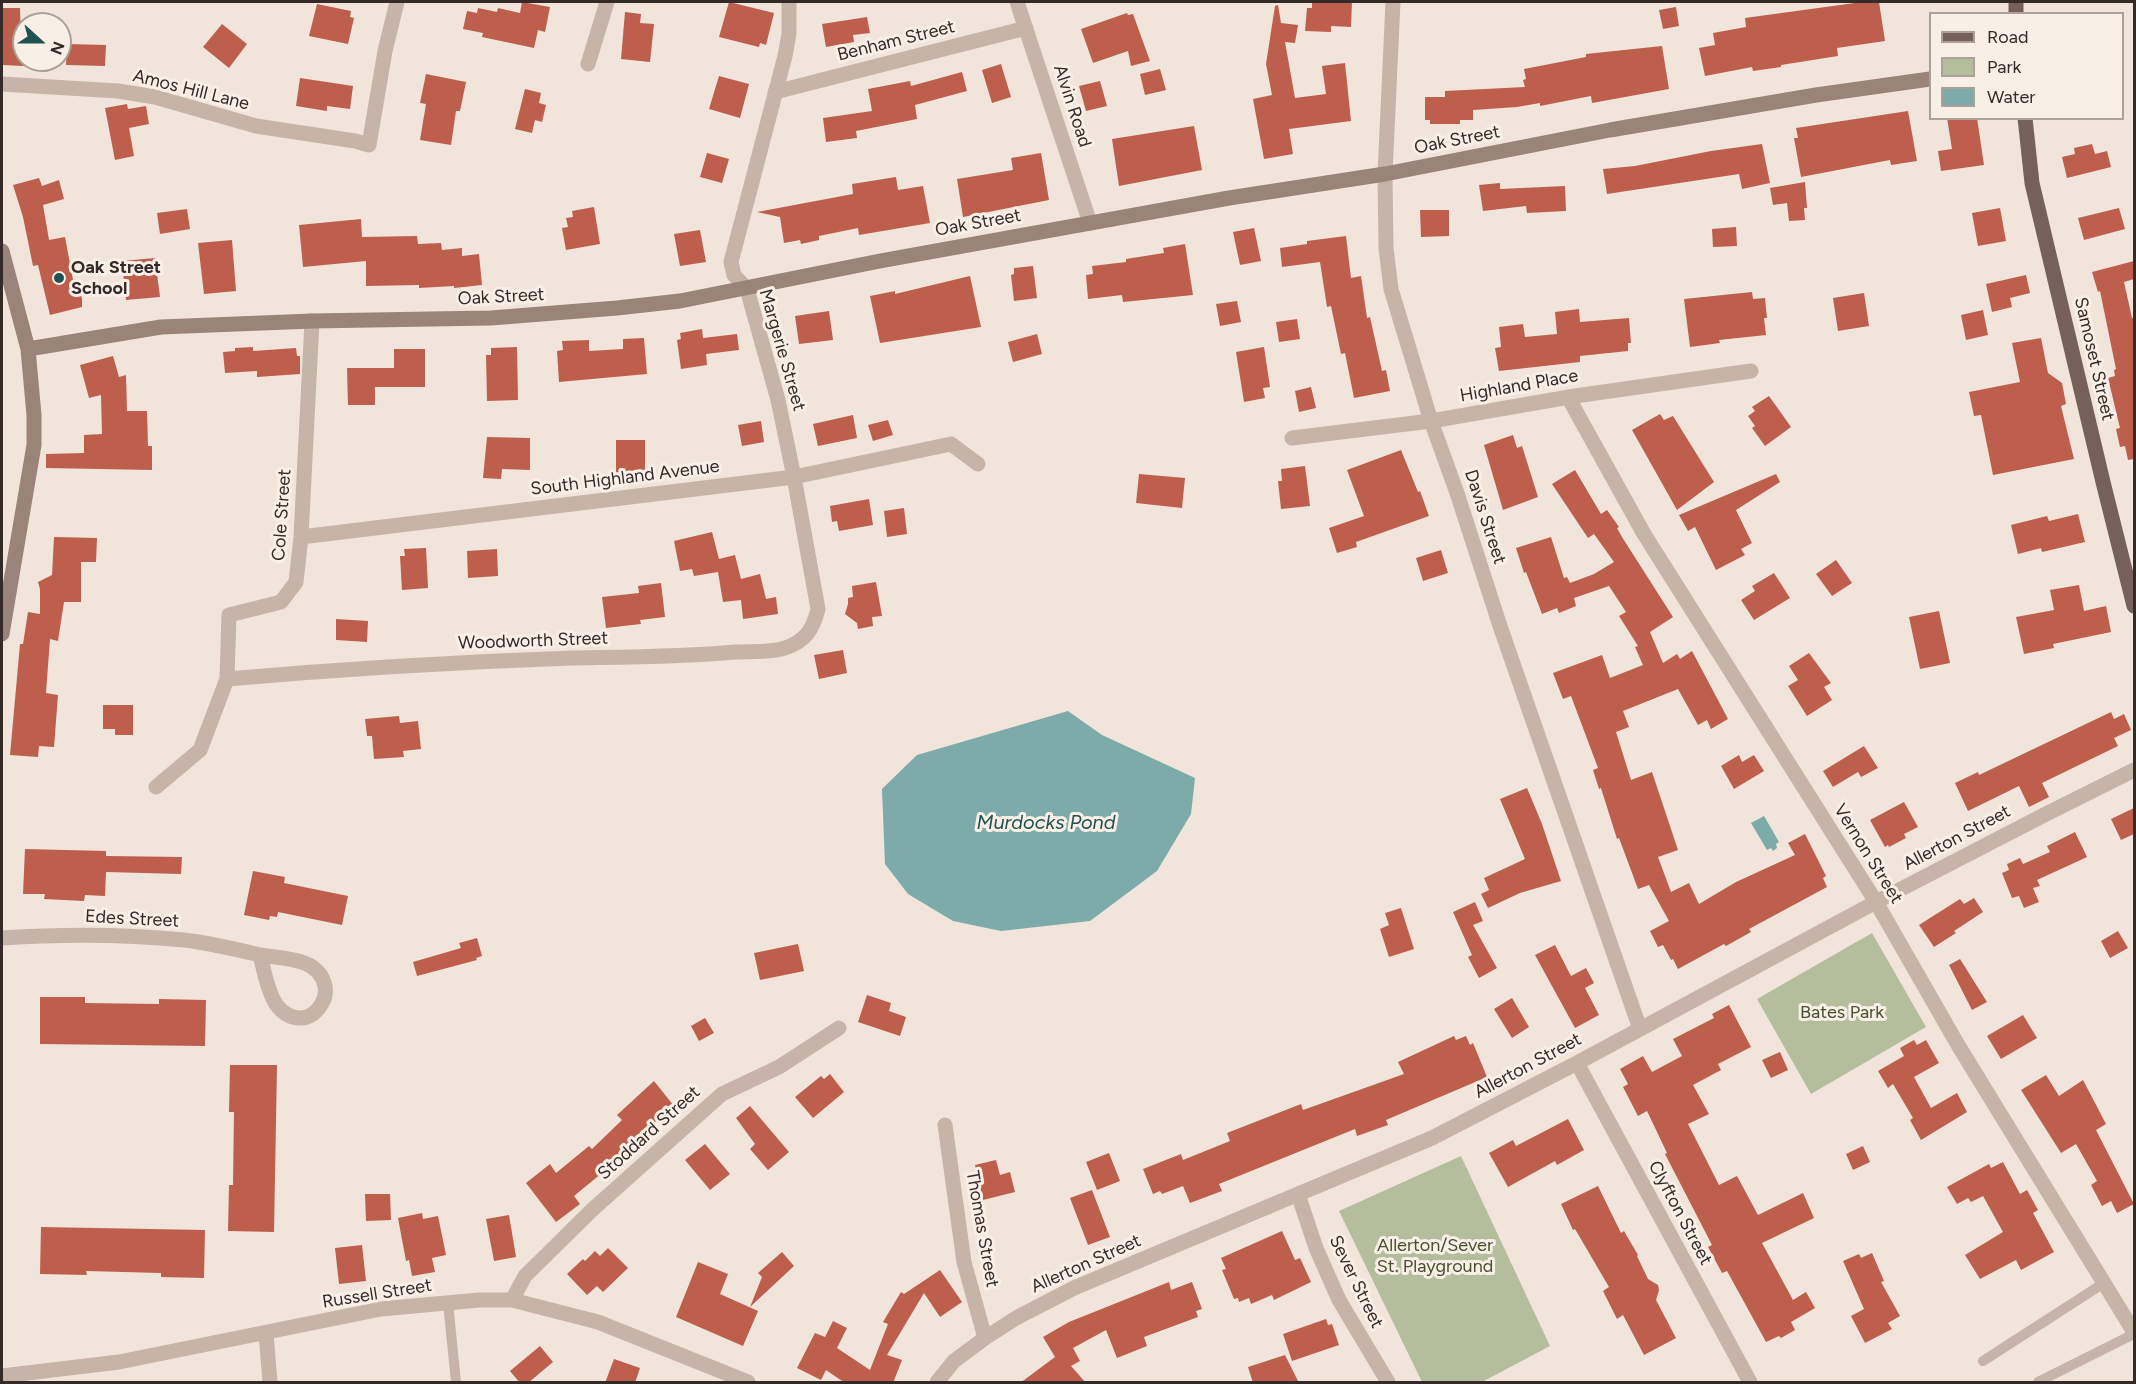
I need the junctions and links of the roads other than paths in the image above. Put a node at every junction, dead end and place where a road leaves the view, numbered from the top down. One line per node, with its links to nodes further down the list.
1 (397, 2): 9 (street, Amos Hill Lane)
2 (607, 2): 7 (street)
3 (789, 2): 10 (street, Margerie Street)
4 (1017, 2): 6 (street, Alvin Road)
5 (1393, 2): 12 (street, Davis Street)
6 (1026, 28): 10 (street, Benham Street); 13 (street, Alvin Road)
7 (588, 64)
8 (1929, 79): 12 (main road, Oak Street)
9 (2, 84)
10 (775, 92): 15 (street, Margerie Street)
11 (2025, 120): 25 (main road, Samoset Street)
12 (1385, 174): 13 (main road, Oak Street); 20 (street, Davis Street)
13 (1090, 223): 15 (main road, Oak Street)
14 (2, 251): 17 (main road)
15 (747, 289): 16 (main road, Oak Street); 23 (street, Margerie Street)
16 (312, 321): 17 (main road, Oak Street); 24 (street, Cole Street)
17 (28, 349): 27 (main road)
18 (1751, 371): 19 (street, Highland Place)
19 (1568, 397): 20 (street, Highland Place); 31 (street, Vernon Street)
20 (1431, 421): 21 (street, Highland Place); 35 (street, Davis Street)
21 (1292, 438)
22 (978, 464): 23 (street, South Highland Avenue)
23 (794, 477): 24 (street, South Highland Avenue); 26 (street, Margerie Street)
24 (302, 537): 28 (street, Cole Street)
25 (2134, 606)
26 (818, 609): 28 (street, Woodworth Street)
27 (2, 634)
28 (227, 679): 30 (street, Cole Street)
29 (2134, 770): 31 (street, Allerton Street)
30 (156, 787)
31 (1876, 902): 35 (street, Allerton Street); 39 (street, Vernon Street)
32 (2, 938): 33 (street, Edes Street)
33 (260, 955): 33 (street, Edes Street)
34 (839, 1028): 40 (street, Stoddard Street)
35 (1640, 1029): 36 (street, Allerton Street)
36 (1577, 1063): 38 (street, Allerton Street); 52 (street, Clyfton Street)
37 (945, 1125): 44 (street, Thomas Street)
38 (1298, 1194): 44 (street, Allerton Street); 51 (street, Sever Street)
39 (2104, 1282): 43 (street, Vernon Street); 45 (lane)
40 (512, 1300): 41 (street, Russell Street); 49 (street, Russell Street)
41 (448, 1303): 42 (street, Russell Street); 48 (lane)
42 (266, 1333): 46 (street, Russell Street); 47 (street)
43 (2134, 1333): 53 (lane)
44 (985, 1338): 50 (street, Allerton Street)
45 (1983, 1361)
46 (2, 1376)
47 (270, 1383)
48 (456, 1383)
49 (748, 1383)
50 (937, 1383)
51 (1388, 1383)
52 (1750, 1383)
53 (2038, 1383)

